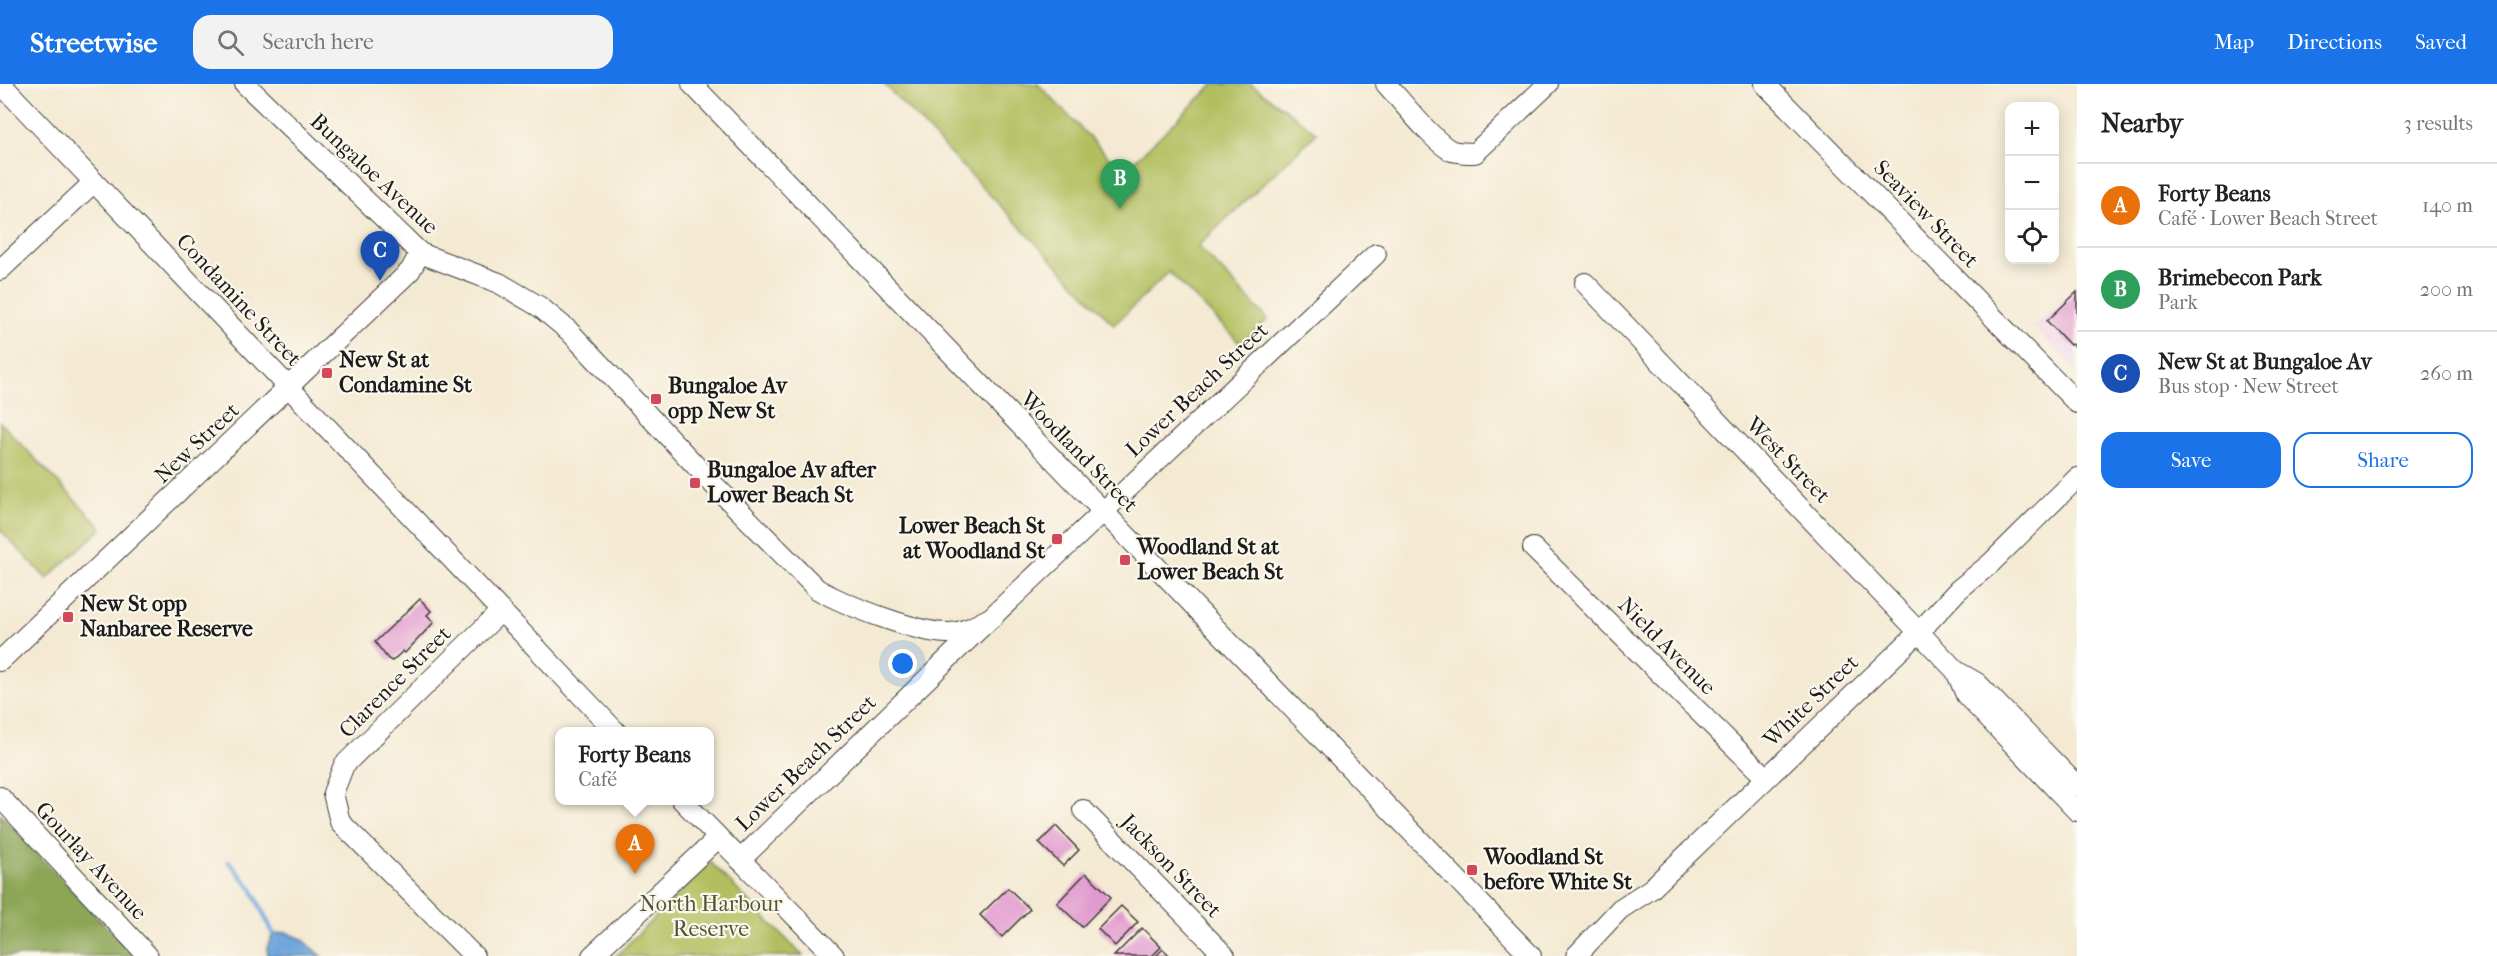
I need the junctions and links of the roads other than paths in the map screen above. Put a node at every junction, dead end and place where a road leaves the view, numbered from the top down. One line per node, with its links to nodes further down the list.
1 (1, 84): 7 (street, Condamine Street)
2 (245, 84): 8 (street, Bungaloe Avenue)
3 (692, 84): 15 (street, Woodland Street)
4 (1386, 84): 5 (street)
5 (1548, 84)
6 (1765, 84): 13 (street, Seaview Street)
7 (94, 182): 10 (street); 12 (street, Condamine Street)
8 (420, 253): 12 (street, New Street); 18 (street, Bungaloe Avenue)
9 (1376, 254): 15 (street, Lower Beach Street)
10 (0, 270)
11 (1586, 282): 19 (street, West Street)
12 (289, 389): 17 (street, Condamine Street); 20 (street, New Street)
13 (2077, 404)
14 (2077, 478): 19 (street, White Street)
15 (1103, 512): 18 (street, Lower Beach Street); 36 (street, Woodland Street)
16 (1533, 548): 23 (street, Nield Avenue)
17 (500, 612): 22 (street, Condamine Street); 32 (street, Clarence Street)
18 (994, 616): 30 (street, Lower Beach Street)
19 (1919, 632): 21 (street, West Street); 23 (street, White Street)
20 (0, 661)
21 (1956, 670): 24 (street, West Street); 28 (street, West Street)
22 (611, 727)
23 (1766, 778): 37 (street, White Street)
24 (2077, 786)
25 (0, 798): 31 (street, Gourlay Avenue)
26 (686, 805): 29 (street)
27 (1083, 810): 35 (street, Jackson Street)
28 (2077, 811)
29 (718, 838): 30 (street); 33 (street, Lower Beach Street)
30 (740, 860): 34 (street)
31 (148, 956)
32 (474, 956)
33 (592, 956)
34 (834, 956)
35 (1225, 956)
36 (1532, 956)
37 (1576, 956)

